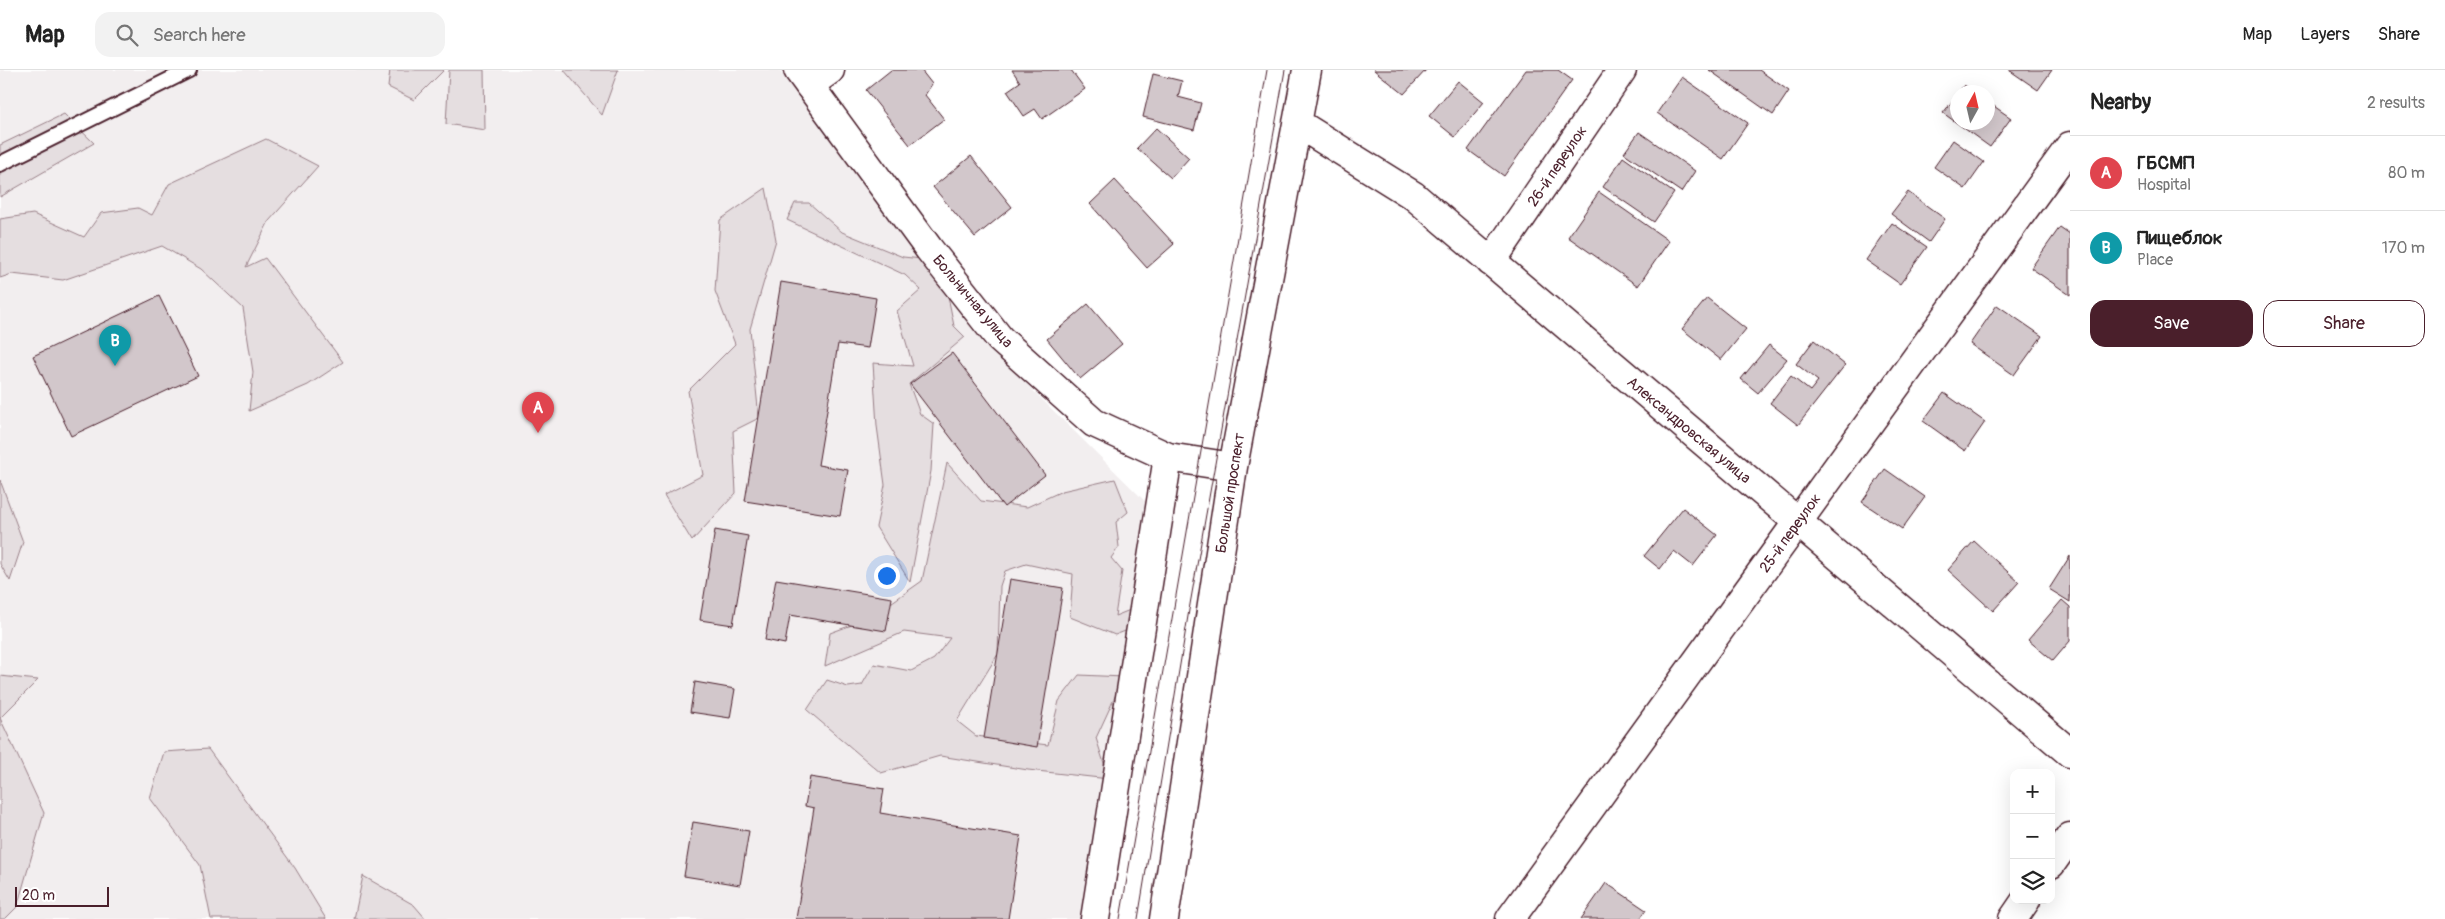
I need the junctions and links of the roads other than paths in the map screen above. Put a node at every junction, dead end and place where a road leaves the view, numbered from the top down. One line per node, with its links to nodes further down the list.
1 (189, 70): 7 (lane)
2 (1307, 70): 5 (street, Большой проспект)
3 (1622, 70): 8 (street, 26-й переулок)
4 (812, 75): 9 (street, Больничная улица)
5 (1297, 123): 8 (street, Александровская улица); 10 (street, Большой проспект)
6 (2070, 146): 11 (street, 25-й переулок)
7 (0, 164)
8 (1491, 262): 11 (street, Александровская улица)
9 (1168, 457): 10 (street, Больничная улица); 16 (street)
10 (1233, 467): 17 (street, Большой проспект)
11 (1798, 522): 12 (street, Александровская улица); 18 (street, 25-й переулок)
12 (2070, 753)
13 (2070, 837): 14 (street)
14 (2055, 859)
15 (2023, 904): 19 (street)
16 (1095, 919)
17 (1164, 919)
18 (1510, 919)
19 (2013, 919)

